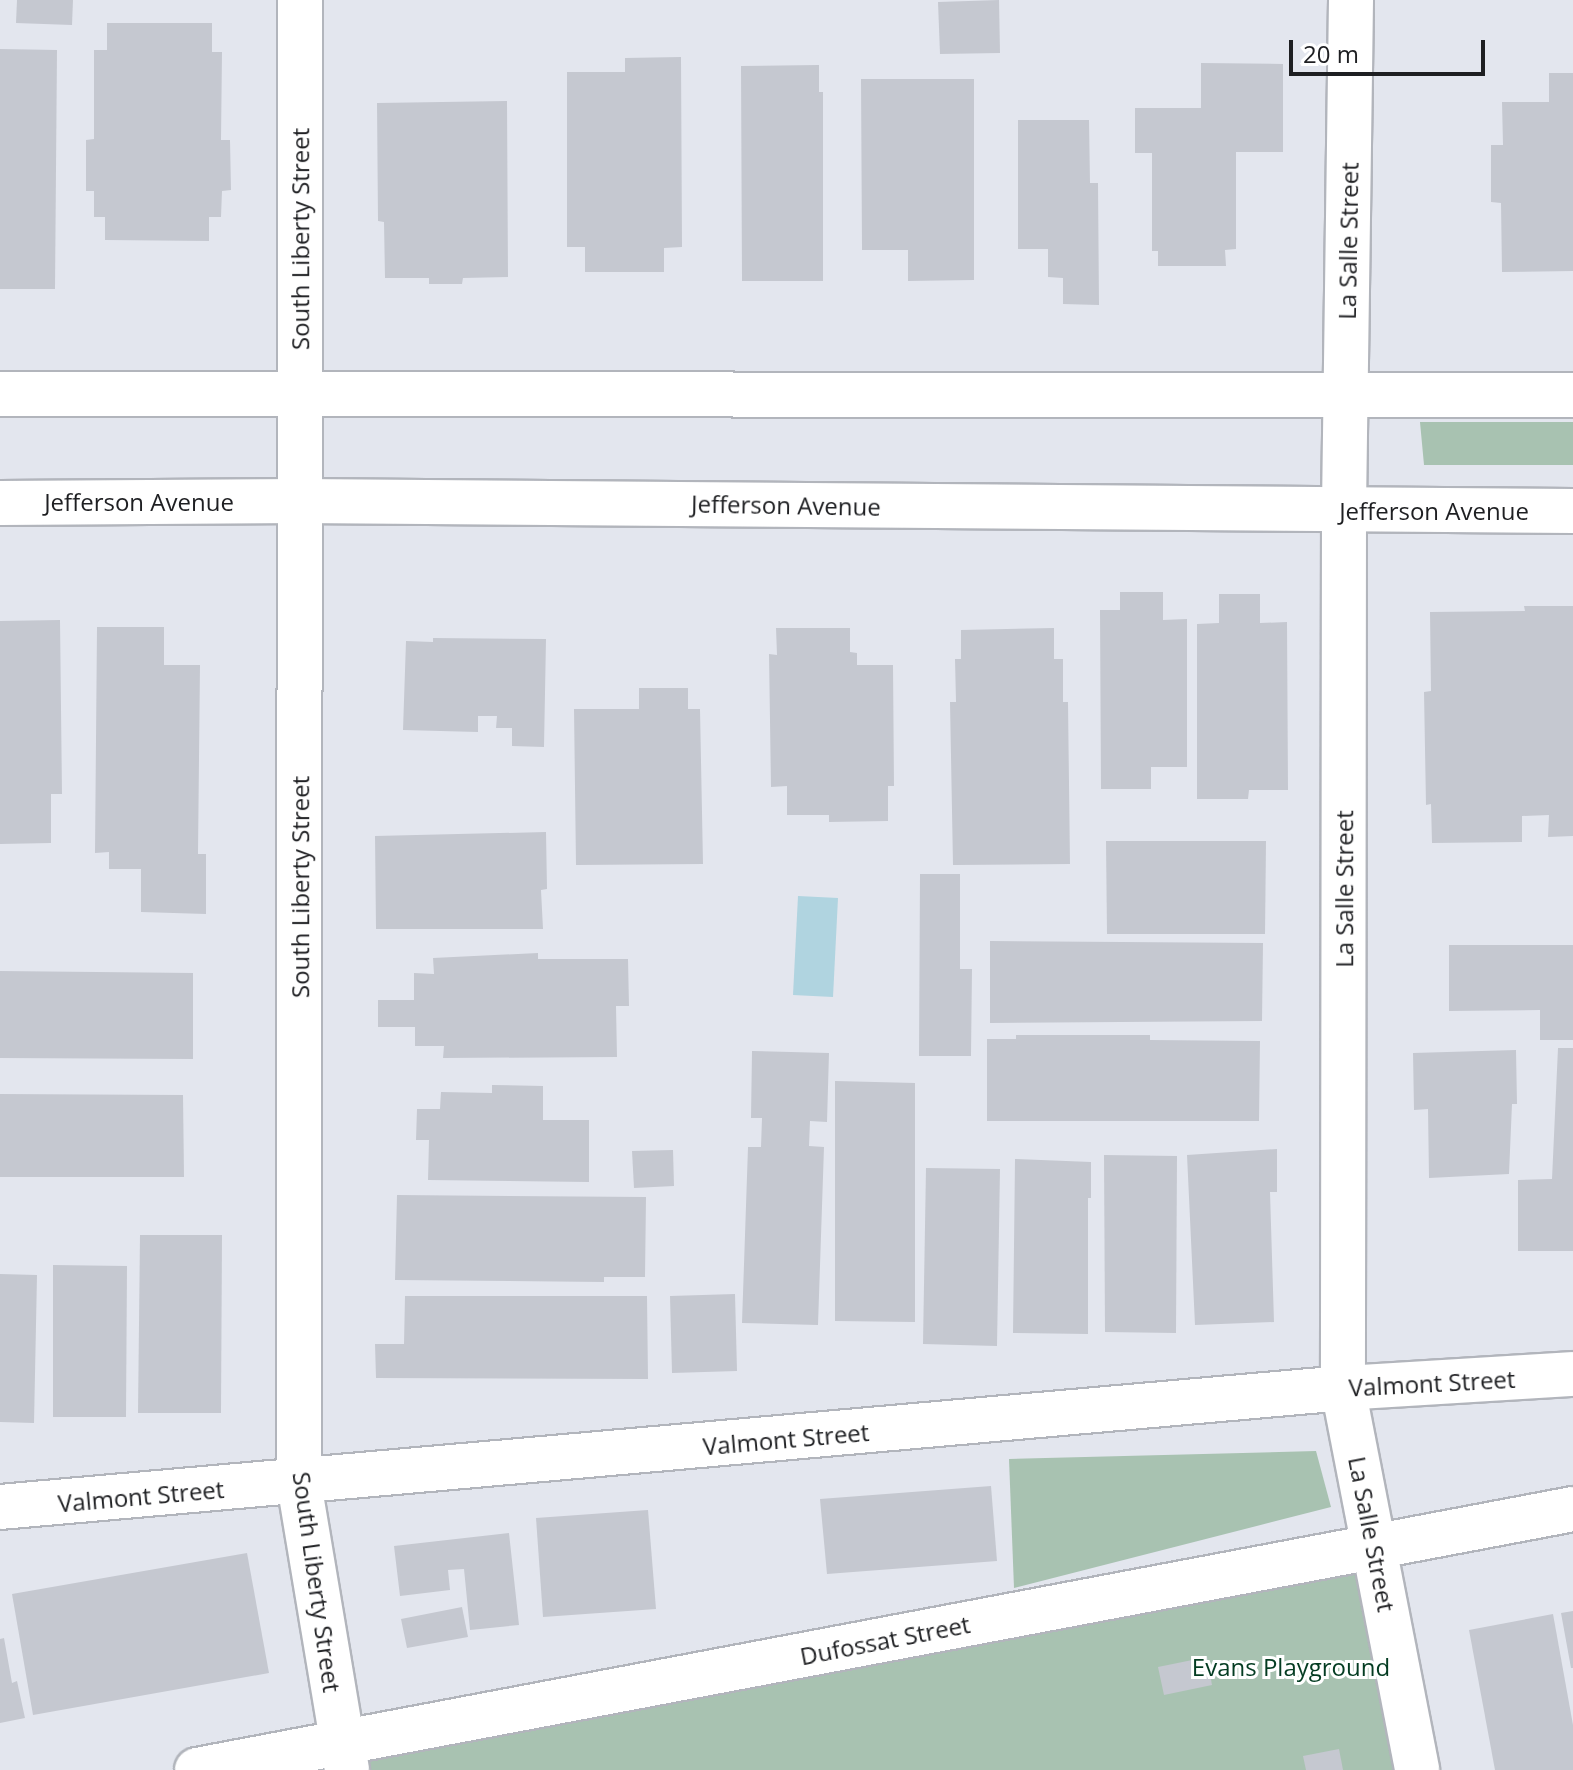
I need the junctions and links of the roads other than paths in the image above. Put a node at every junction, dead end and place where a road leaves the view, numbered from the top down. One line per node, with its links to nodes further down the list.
1 (300, 0): 4 (street, South Liberty Street)
2 (1351, 0): 5 (street, La Salle Street)
3 (0, 394): 4 (street)
4 (300, 394): 5 (street); 7 (street, South Liberty Street)
5 (1346, 395): 6 (street); 9 (street, La Salle Street)
6 (1573, 395)
7 (300, 501): 8 (street, Jefferson Avenue); 9 (street, Jefferson Avenue); 13 (street, South Liberty Street)
8 (0, 503)
9 (1344, 510): 10 (street, Jefferson Avenue); 12 (street, La Salle Street)
10 (1573, 511)
11 (1573, 1374): 12 (street, Valmont Street)
12 (1343, 1388): 13 (street, Valmont Street); 16 (street, La Salle Street)
13 (299, 1483): 14 (street, Valmont Street); 17 (street, South Liberty Street)
14 (0, 1507)
15 (1573, 1509): 16 (street, Dufossat Street)
16 (1375, 1547): 17 (street, Dufossat Street); 19 (street, La Salle Street)
17 (344, 1757): 18 (street, Dufossat Street)
18 (197, 1770)
19 (1417, 1770)

